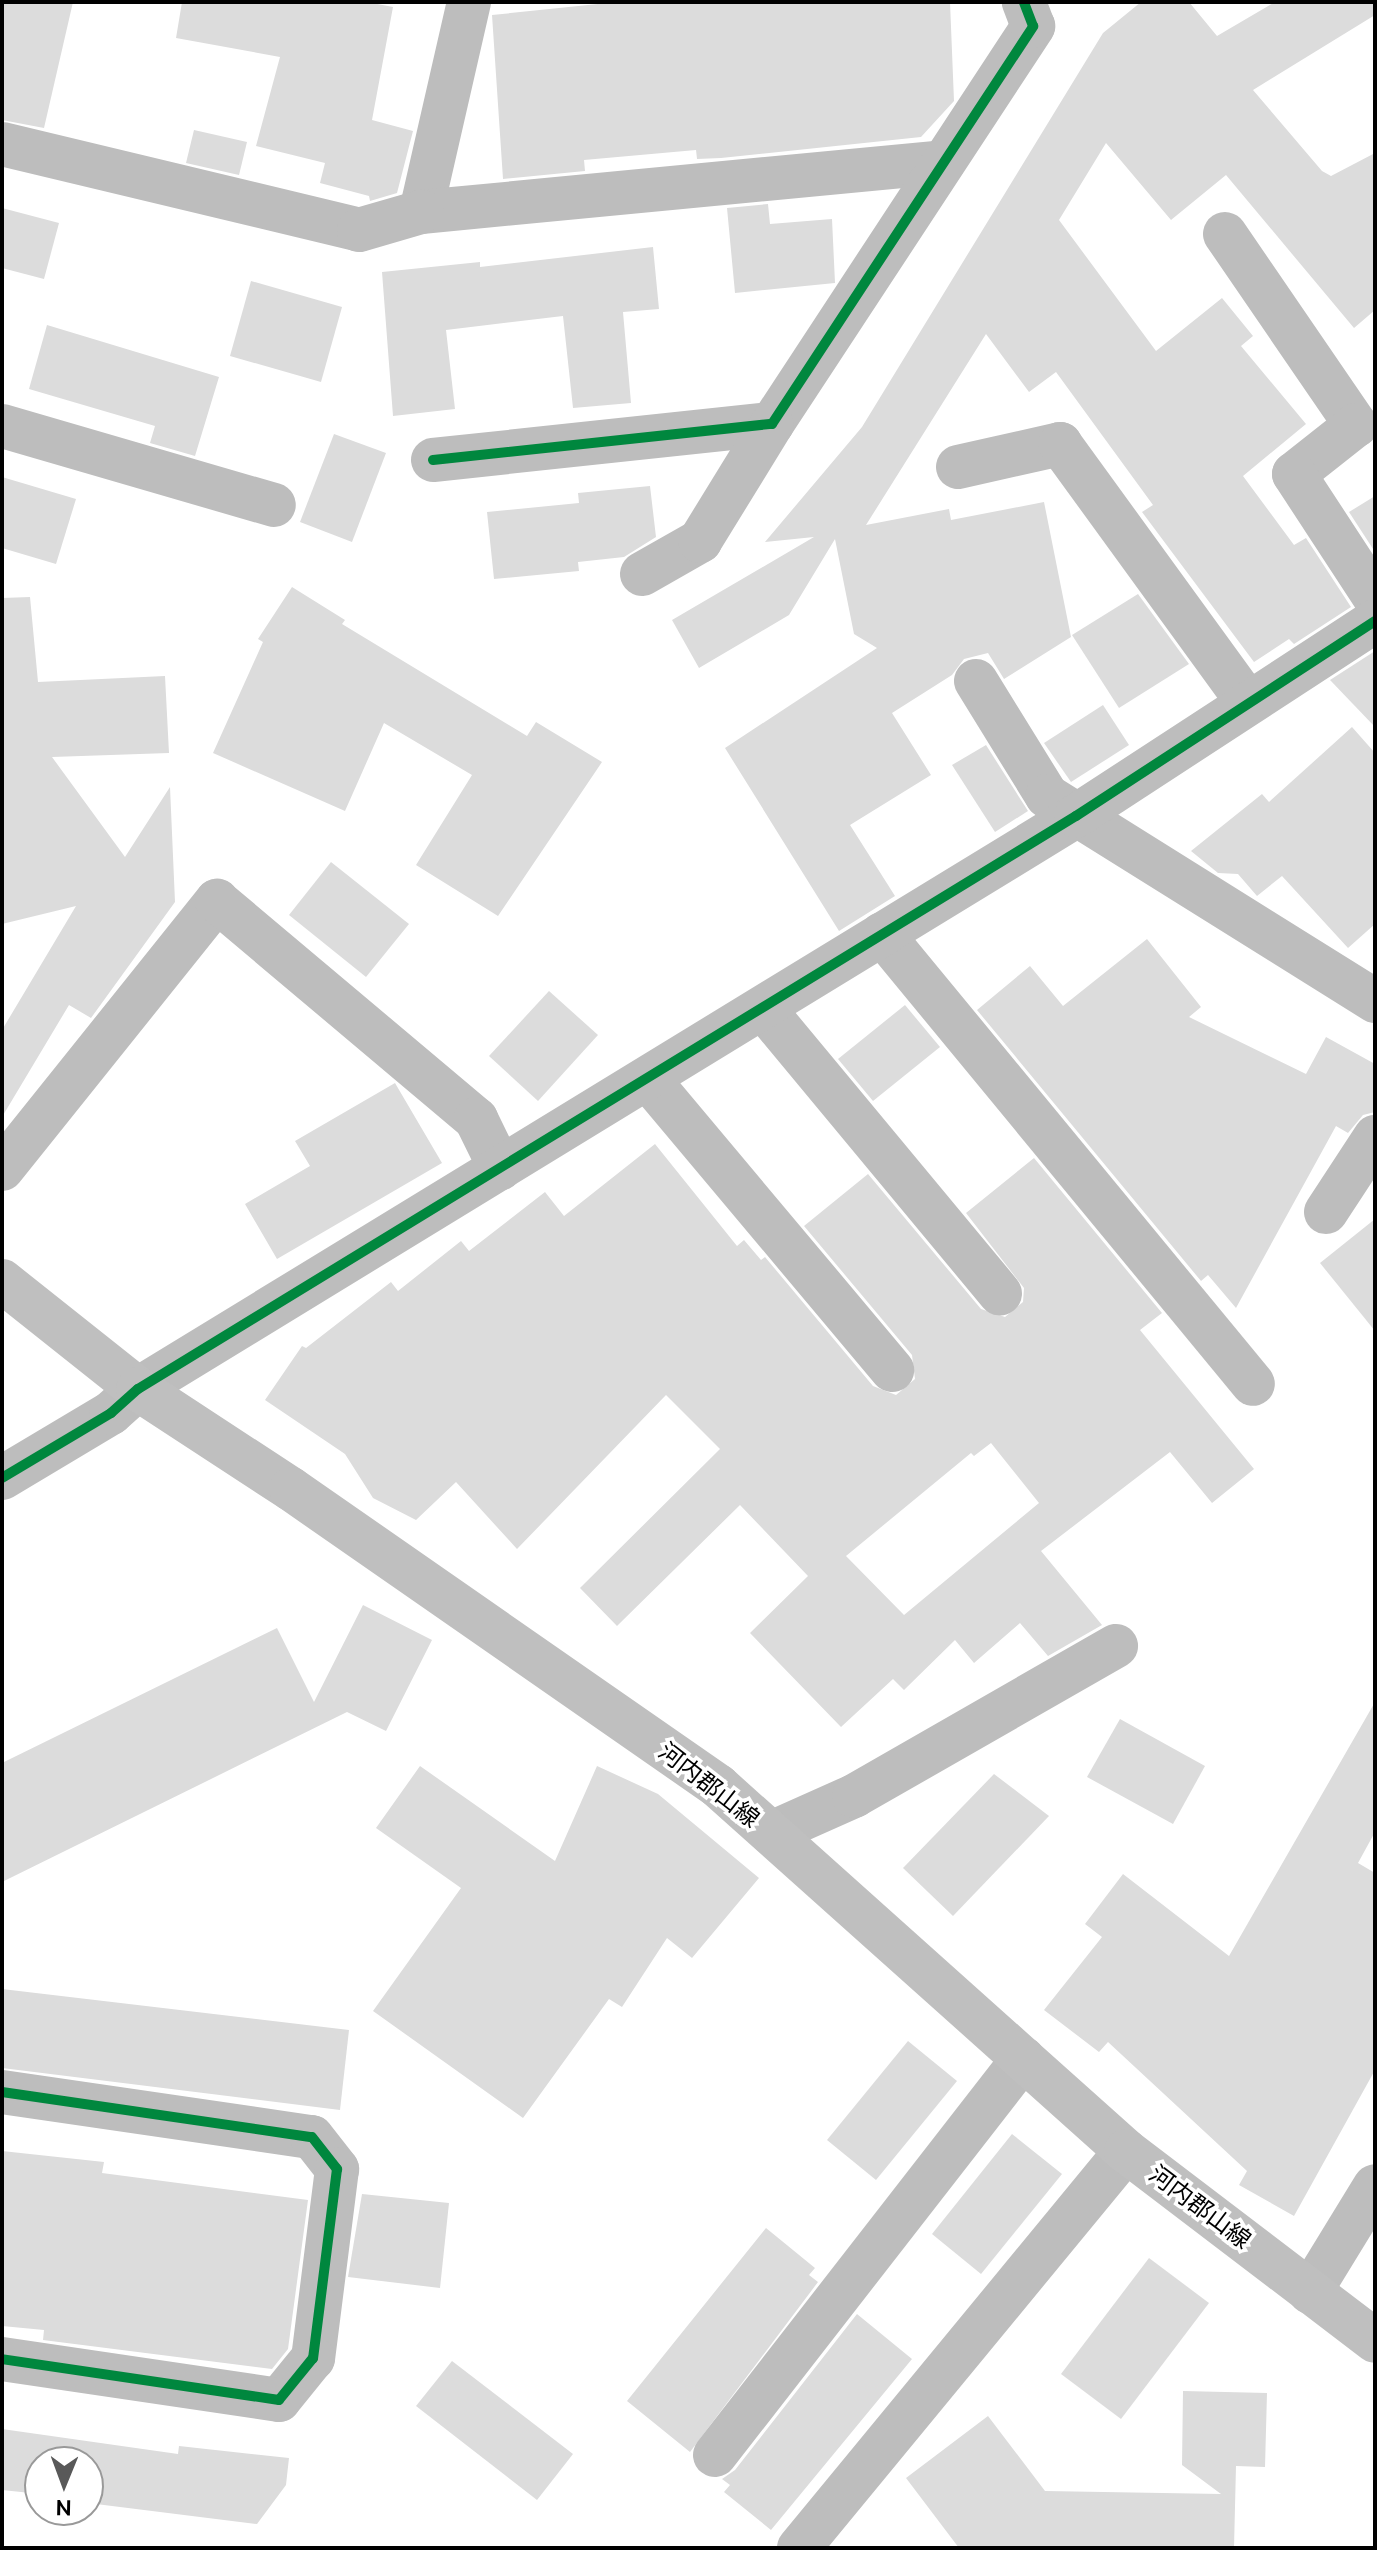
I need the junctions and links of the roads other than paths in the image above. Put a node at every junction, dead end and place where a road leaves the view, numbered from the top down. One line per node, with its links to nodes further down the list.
1 (469, 2): 5 (street)
2 (1024, 2): 4 (street)
3 (2, 144): 5 (street)
4 (944, 162): 5 (street); 7 (street)
5 (421, 212)
6 (1225, 234): 13 (street)
7 (772, 424): 9 (street); 12 (street)
8 (2, 426): 11 (street)
9 (433, 460)
10 (958, 467): 16 (street)
11 (274, 505)
12 (642, 574)
13 (1375, 598)
14 (1375, 621): 16 (street)
15 (976, 681): 17 (street)
16 (1248, 703): 17 (street)
17 (1076, 816): 18 (street); 19 (street)
18 (882, 934): 20 (street); 29 (street)
19 (1375, 1001)
20 (763, 1008): 21 (street); 27 (street)
21 (648, 1079): 23 (street); 28 (street)
22 (1375, 1137): 25 (street)
23 (500, 1168): 24 (street); 30 (street)
24 (2, 1169)
25 (1326, 1212)
26 (2, 1281): 30 (main road, 河内郡山線)
27 (1000, 1293)
28 (892, 1370)
29 (1253, 1384)
30 (138, 1389): 31 (street); 33 (main road, 河内郡山線)
31 (2, 1478)
32 (1116, 1646): 33 (street)
33 (771, 1833): 34 (main road, 河内郡山線)
34 (1023, 2059): 36 (main road, 河内郡山線); 41 (street)
35 (2, 2092): 40 (street)
36 (1126, 2151): 38 (main road, 河内郡山線); 42 (street)
37 (1375, 2186): 38 (street)
38 (1310, 2292): 39 (main road, 河内郡山線)
39 (1375, 2341)
40 (2, 2359)
41 (715, 2455)
42 (799, 2548)

